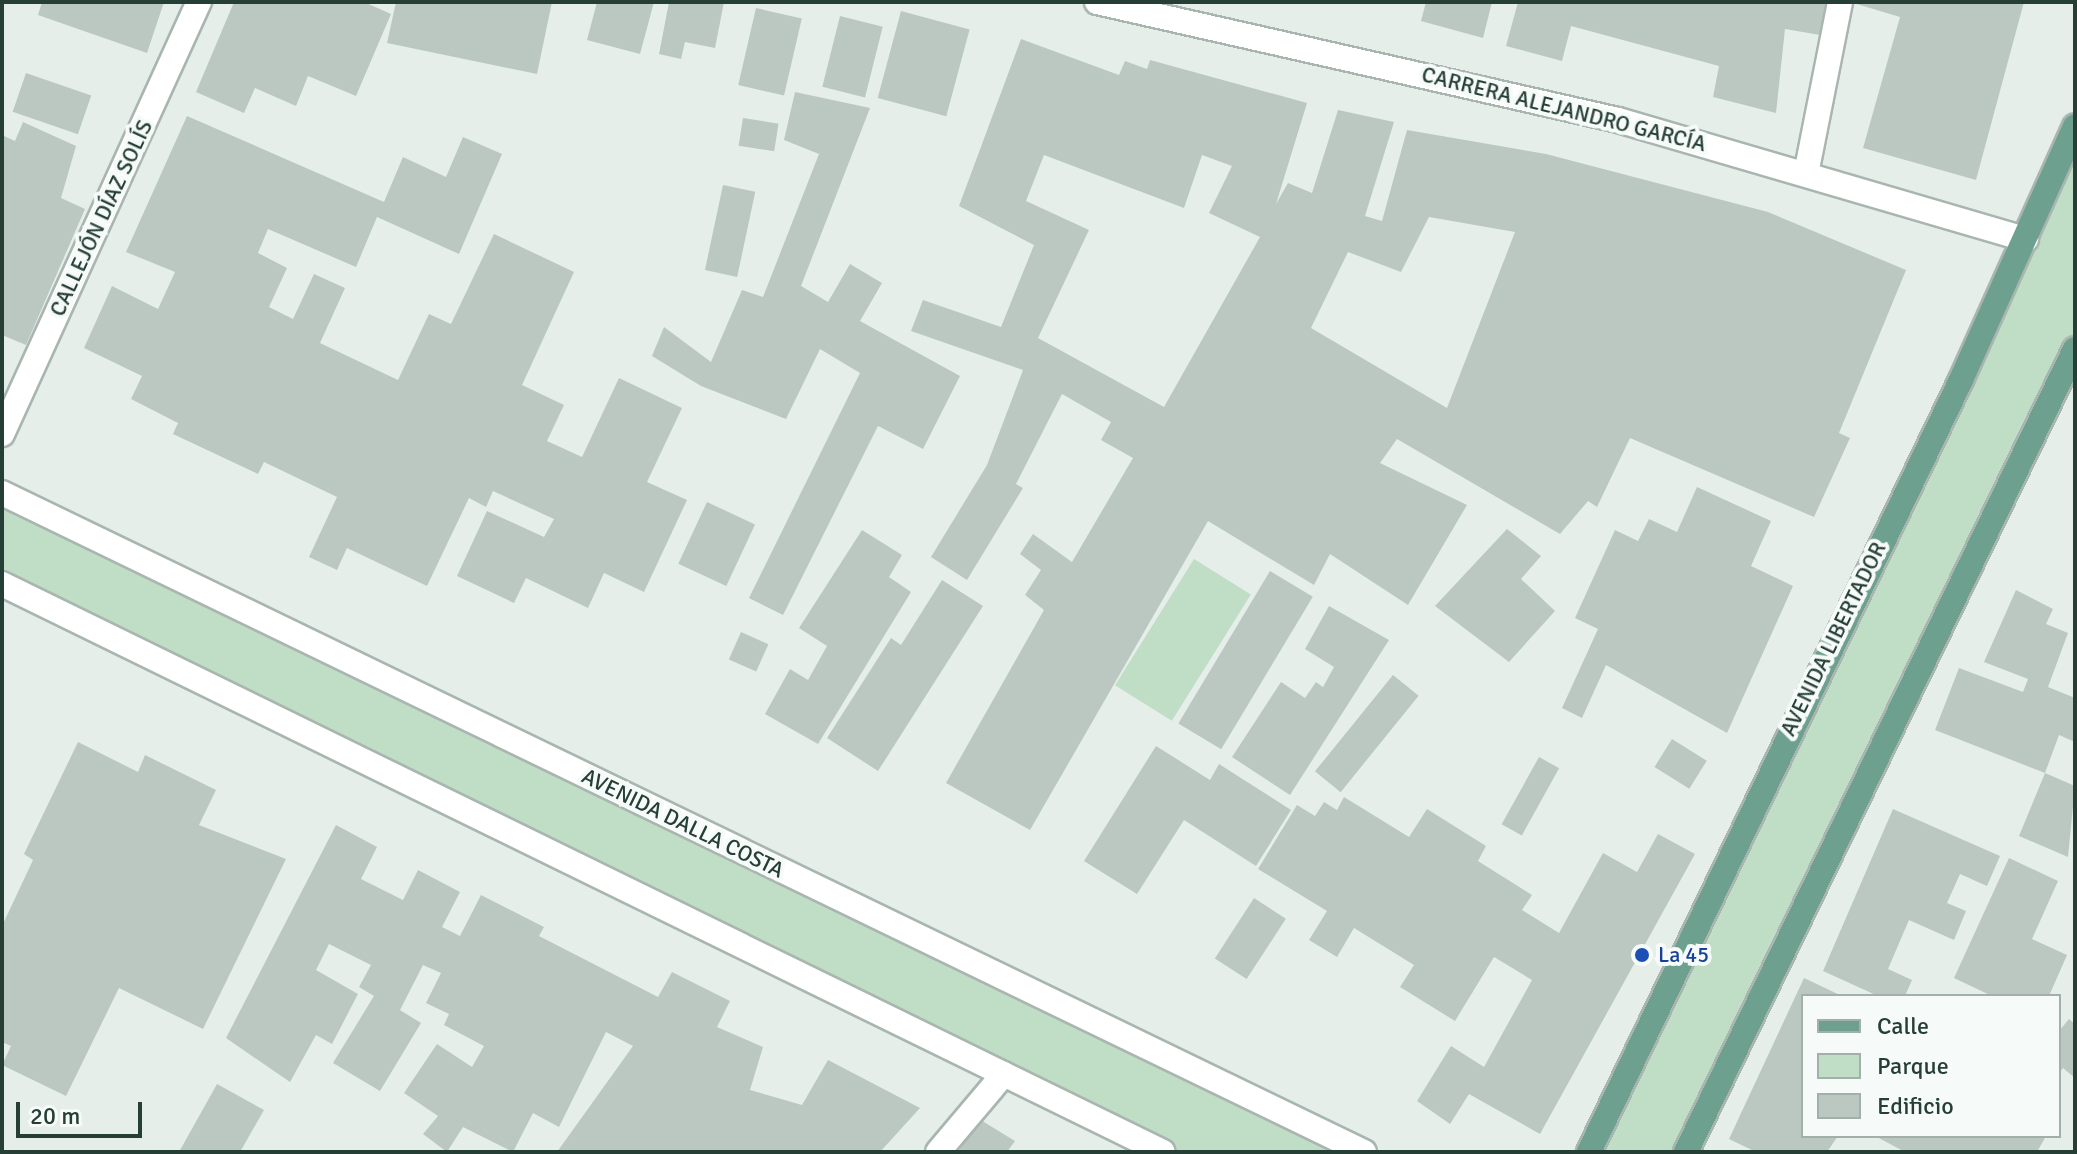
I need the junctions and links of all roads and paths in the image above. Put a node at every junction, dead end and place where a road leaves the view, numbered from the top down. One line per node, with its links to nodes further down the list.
1 (199, 2): 8 (street, CALLEJÓN DÍAZ SOLÍS)
2 (1097, 2): 5 (street, CARRERA ALEJANDRO GARCÍA)
3 (1840, 2): 5 (street)
4 (2075, 126): 6 (main road, AVENIDA LIBERTADOR)
5 (1806, 174): 6 (street, CARRERA ALEJANDRO GARCÍA)
6 (2026, 239): 15 (main road, AVENIDA LIBERTADOR)
7 (2075, 349): 16 (main road)
8 (2, 434)
9 (2, 493): 14 (street, AVENIDA DALLA COSTA)
10 (2, 584): 11 (street)
11 (1004, 1074): 12 (street); 13 (street)
12 (938, 1152)
13 (1163, 1152)
14 (1364, 1152)
15 (1589, 1152)
16 (1686, 1152)

